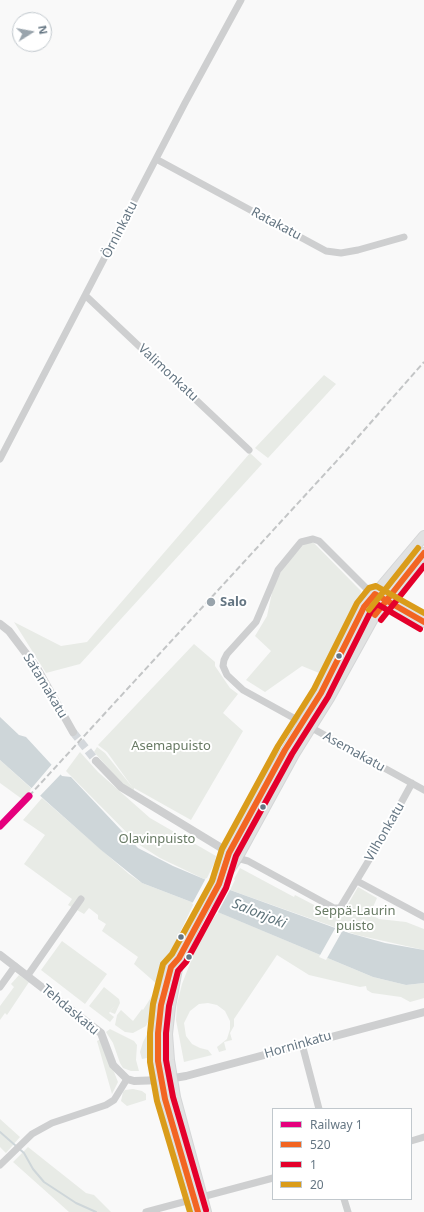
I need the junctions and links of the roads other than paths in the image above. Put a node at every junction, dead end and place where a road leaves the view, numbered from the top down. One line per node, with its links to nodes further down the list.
1 (241, 0): 2 (street, Örninkatu)
2 (156, 159): 3 (street, Ratakatu); 4 (street, Örninkatu)
3 (404, 236)
4 (86, 296): 5 (street, Valimonkatu); 6 (street, Örninkatu)
5 (249, 450)
6 (0, 459)
7 (424, 536): 9 (main road)
8 (424, 554): 10 (main road)
9 (375, 594): 10 (street, Asemakatu); 13 (main road); 13 (street, Asemakatu)
10 (386, 600): 11 (main road); 13 (main road)
11 (424, 622)
12 (0, 624): 14 (street, Satamakatu)
13 (307, 726): 16 (street, Asemakatu); 18 (main road)
14 (73, 732)
15 (96, 761): 18 (street)
16 (412, 783): 17 (street, Asemakatu); 19 (street, Vilhonkatu)
17 (424, 790)
18 (233, 855): 19 (street, Vilhonkatu); 29 (main road)
19 (357, 881): 21 (street)
20 (81, 899): 24 (street)
21 (424, 917)
22 (0, 955): 23 (street, Tehdaskatu)
23 (15, 966): 24 (street, Tehdaskatu); 25 (street)
24 (28, 975): 28 (street, Tehdaskatu)
25 (0, 987)
26 (424, 1012): 27 (street, Horninkatu)
27 (302, 1044): 29 (street, Horninkatu); 30 (street)
28 (127, 1079): 29 (street); 34 (street)
29 (167, 1079): 37 (main road)
30 (319, 1108)
31 (424, 1137): 32 (street)
32 (412, 1141)
33 (0, 1152): 34 (street)
34 (9, 1155): 35 (street)
35 (0, 1165)
36 (272, 1178): 37 (street)
37 (199, 1199): 39 (street); 40 (main road); 41 (main road)
38 (344, 1200): 42 (street)
39 (146, 1212)
40 (198, 1212)
41 (206, 1212)
42 (348, 1212)

